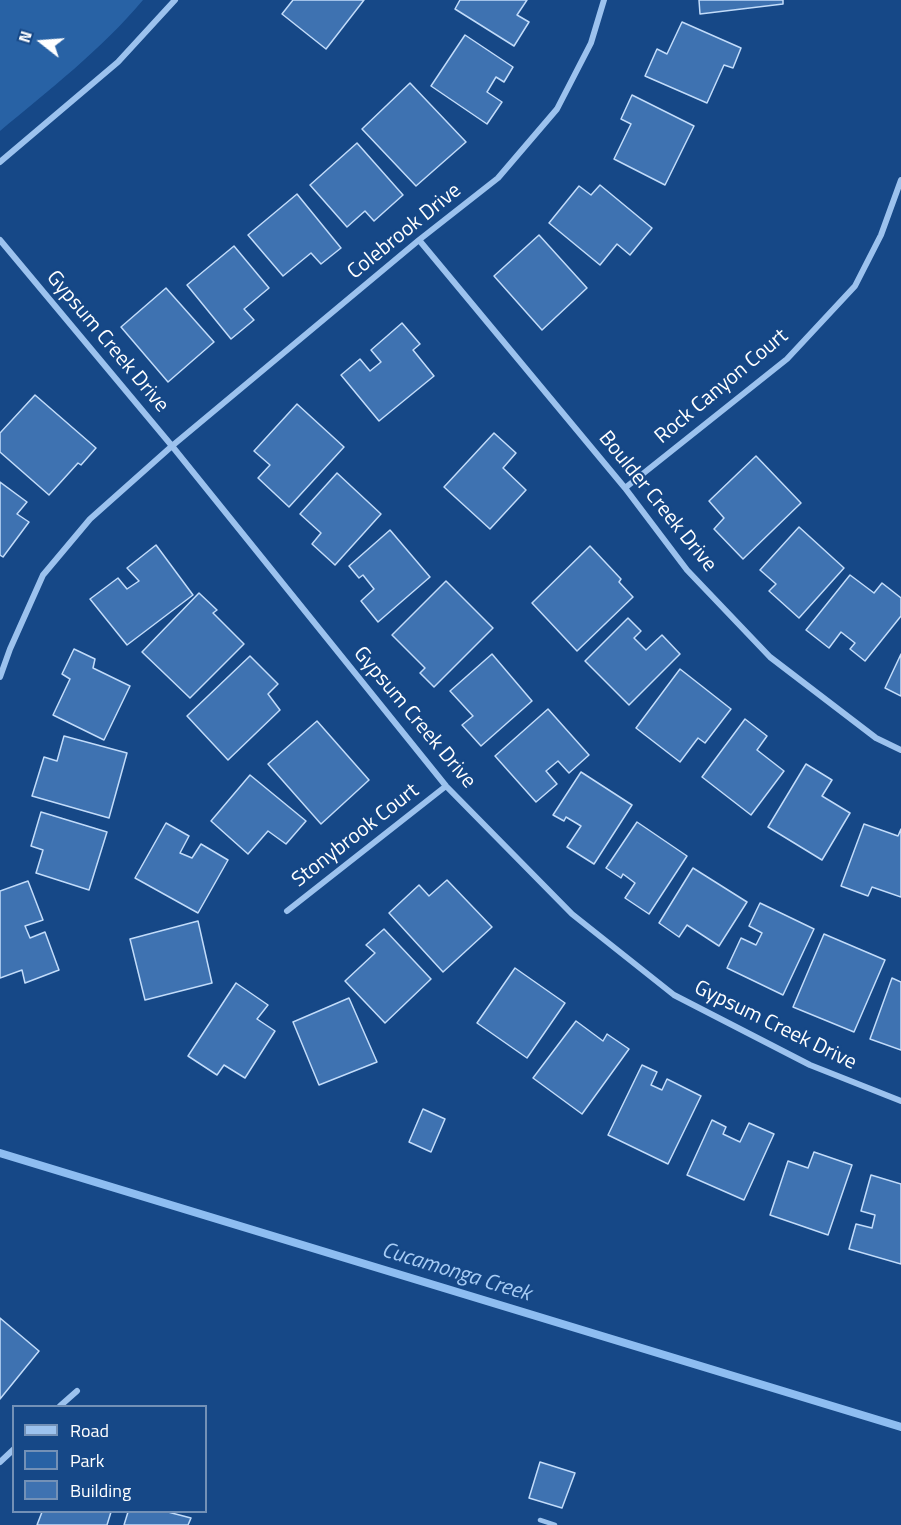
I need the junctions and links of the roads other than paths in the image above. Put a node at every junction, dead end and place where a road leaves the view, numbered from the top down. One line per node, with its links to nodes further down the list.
1 (175, 0): 3 (street)
2 (604, 0): 6 (street, Colebrook Drive)
3 (0, 162)
4 (901, 180): 8 (street, Rock Canyon Court)
5 (0, 240): 7 (street, Gypsum Creek Drive)
6 (419, 240): 7 (street, Colebrook Drive); 8 (street, Boulder Creek Drive)
7 (172, 446): 9 (street, Colebrook Drive); 11 (street, Gypsum Creek Drive)
8 (625, 488): 10 (street, Boulder Creek Drive)
9 (0, 677)
10 (901, 750)
11 (446, 786): 12 (street, Stonybrook Court); 13 (street, Gypsum Creek Drive)
12 (287, 911)
13 (901, 1101)
14 (77, 1391): 15 (street)
15 (62, 1405)
16 (12, 1451): 17 (street)
17 (0, 1462)
18 (540, 1520): 19 (lane)
19 (555, 1525)

